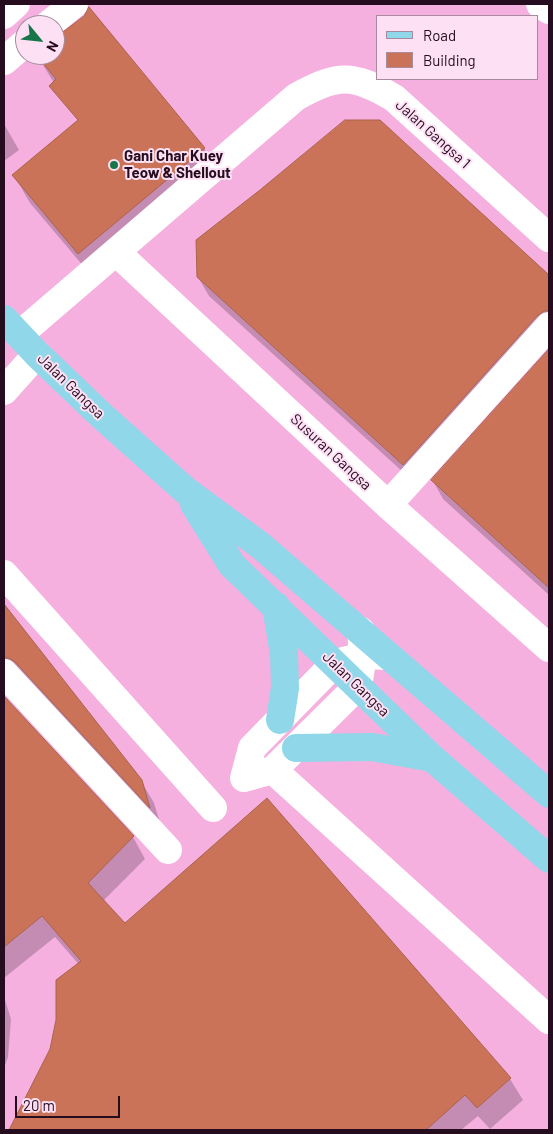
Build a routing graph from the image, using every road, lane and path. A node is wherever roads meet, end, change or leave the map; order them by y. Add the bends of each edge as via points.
1 (16, 4) edge
2 (74, 4) edge
3 (540, 4) edge
4 (549, 10) edge
5 (4, 15) edge
6 (60, 15) edge
7 (15, 52) edge
8 (4, 61) edge
9 (549, 238) edge
10 (116, 252) junction
11 (549, 326) edge
12 (20, 336) edge
13 (4, 391) edge
14 (185, 490) junction
15 (388, 505) junction
16 (4, 574) edge
17 (276, 606) junction
18 (371, 647) junction
19 (549, 648) edge
20 (335, 663) junction
21 (4, 673) edge
22 (358, 686) junction
23 (280, 720) junction
24 (296, 748) junction
25 (432, 758) junction
26 (274, 770) junction
27 (549, 794) edge
28 (213, 808) dead end
29 (168, 850) dead end
30 (549, 859) edge
31 (549, 1020) edge

1 - 5 street
2 - 6 street
3 - 4 street
7 - 8 street
9 - 10 street, Jalan Gangsa 1 via 394,98 372,85 344,79 322,83 296,97
10 - 12 street, Jalan Gangsa 1
10 - 15 street, Susuran Gangsa
11 - 15 street
12 - 13 street, Jalan Gangsa 1
12 - 14 main road, Jalan Gangsa via 102,416
14 - 17 main road, Jalan Gangsa via 232,565
14 - 18 main road, Jalan Gangsa via 261,546
15 - 19 street, Susuran Gangsa
16 - 28 street
17 - 20 main road, Jalan Gangsa
17 - 23 main road via 284,654 285,688
18 - 20 street
18 - 22 street
18 - 27 main road, Jalan Gangsa
20 - 22 main road, Jalan Gangsa
20 - 23 street
21 - 29 street
22 - 24 street
22 - 25 main road, Jalan Gangsa
23 - 26 street via 252,748 244,778
24 - 25 main road via 372,748
24 - 26 street
25 - 30 main road, Jalan Gangsa
26 - 31 street

